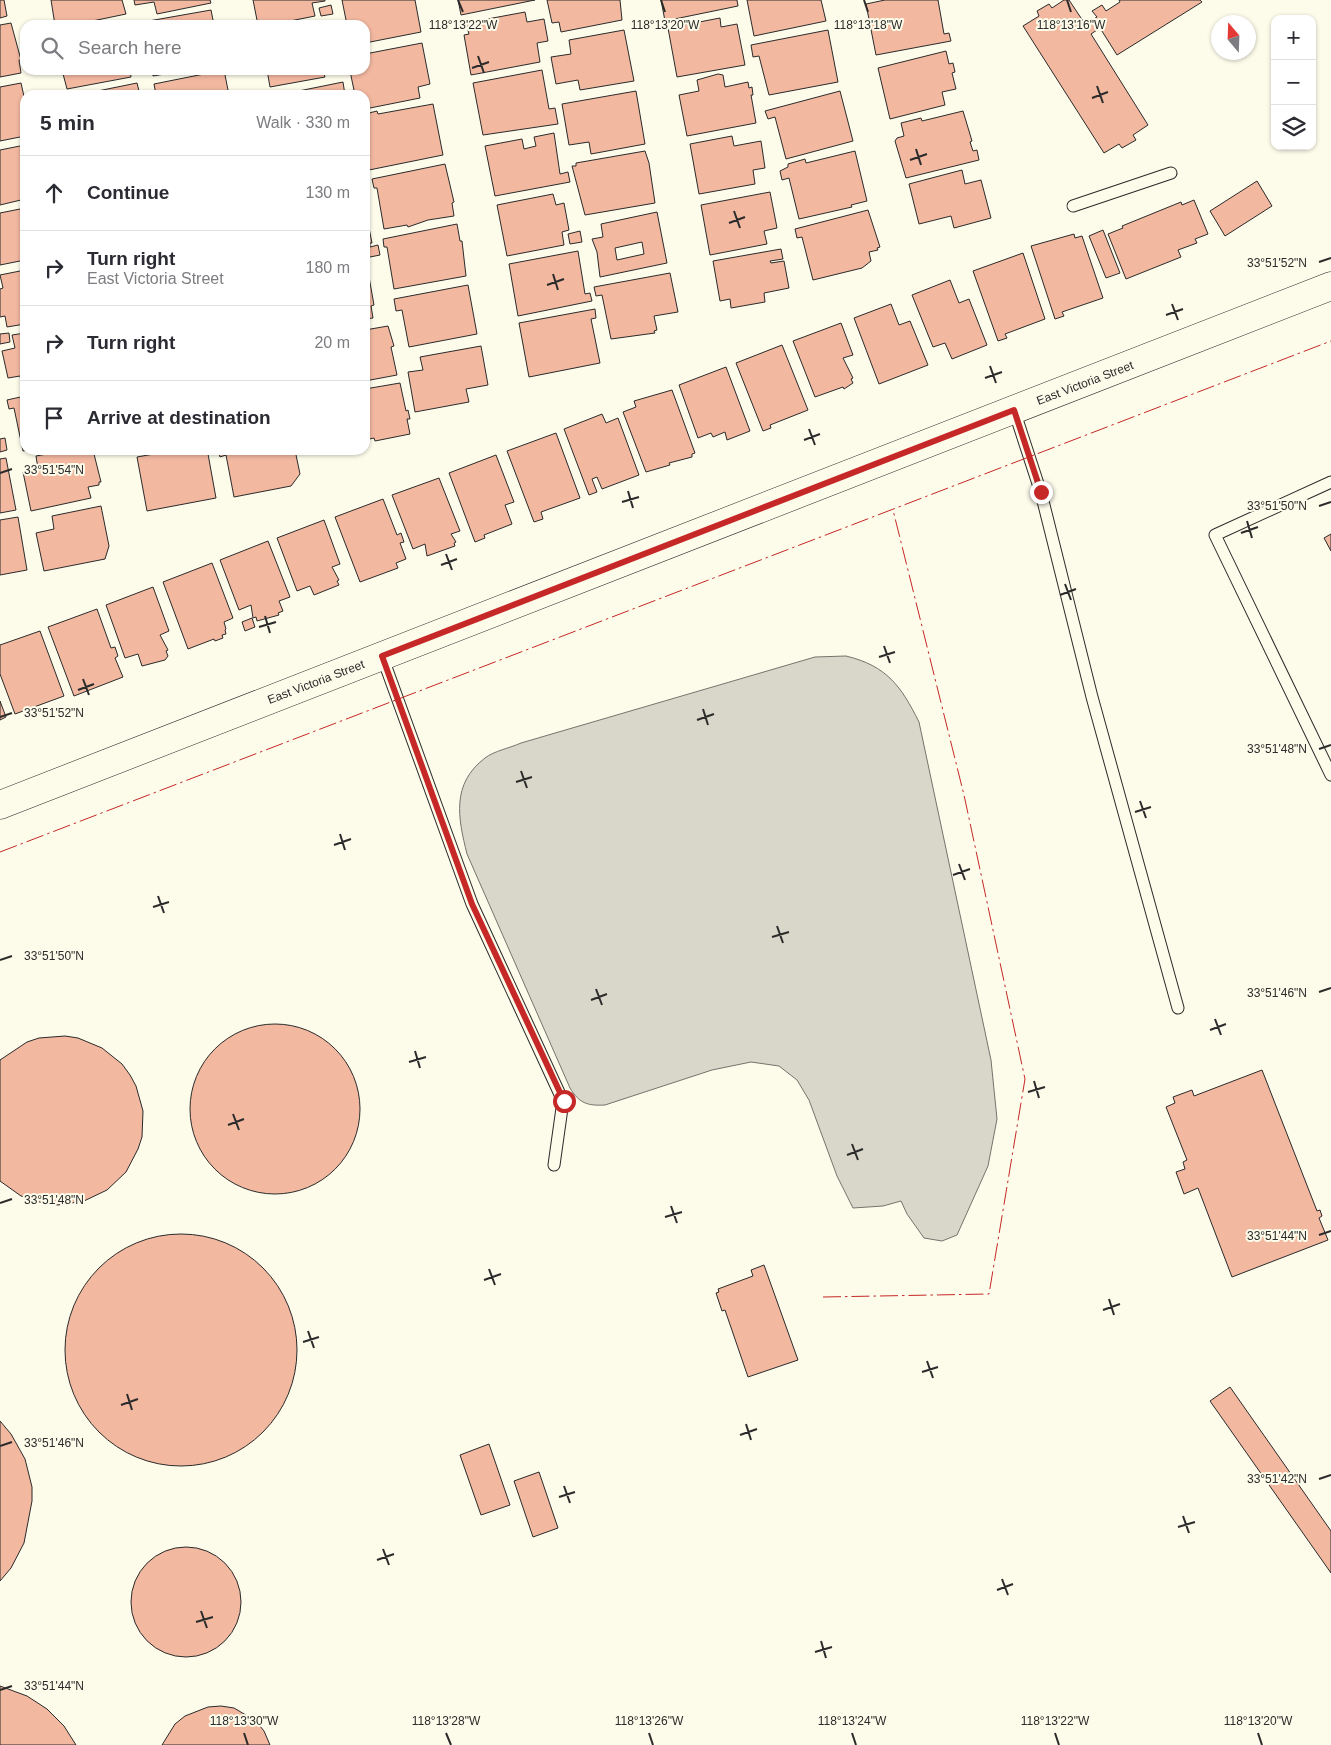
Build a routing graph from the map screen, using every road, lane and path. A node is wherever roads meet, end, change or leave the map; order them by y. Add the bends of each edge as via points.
1 (1171, 173) dead end
2 (1073, 206) dead end
3 (1331, 286) edge
4 (1014, 410) junction
5 (1331, 482) edge
6 (382, 656) junction
7 (1331, 775) edge
8 (0, 805) edge
9 (1178, 1008) dead end
10 (554, 1165) dead end

1 - 2 lane
3 - 4 street, East Victoria Street
4 - 6 street, East Victoria Street
4 - 9 lane via 1041,492 1092,698
5 - 7 lane via 1214,535
6 - 8 street, East Victoria Street
6 - 10 lane via 472,904 564,1101

